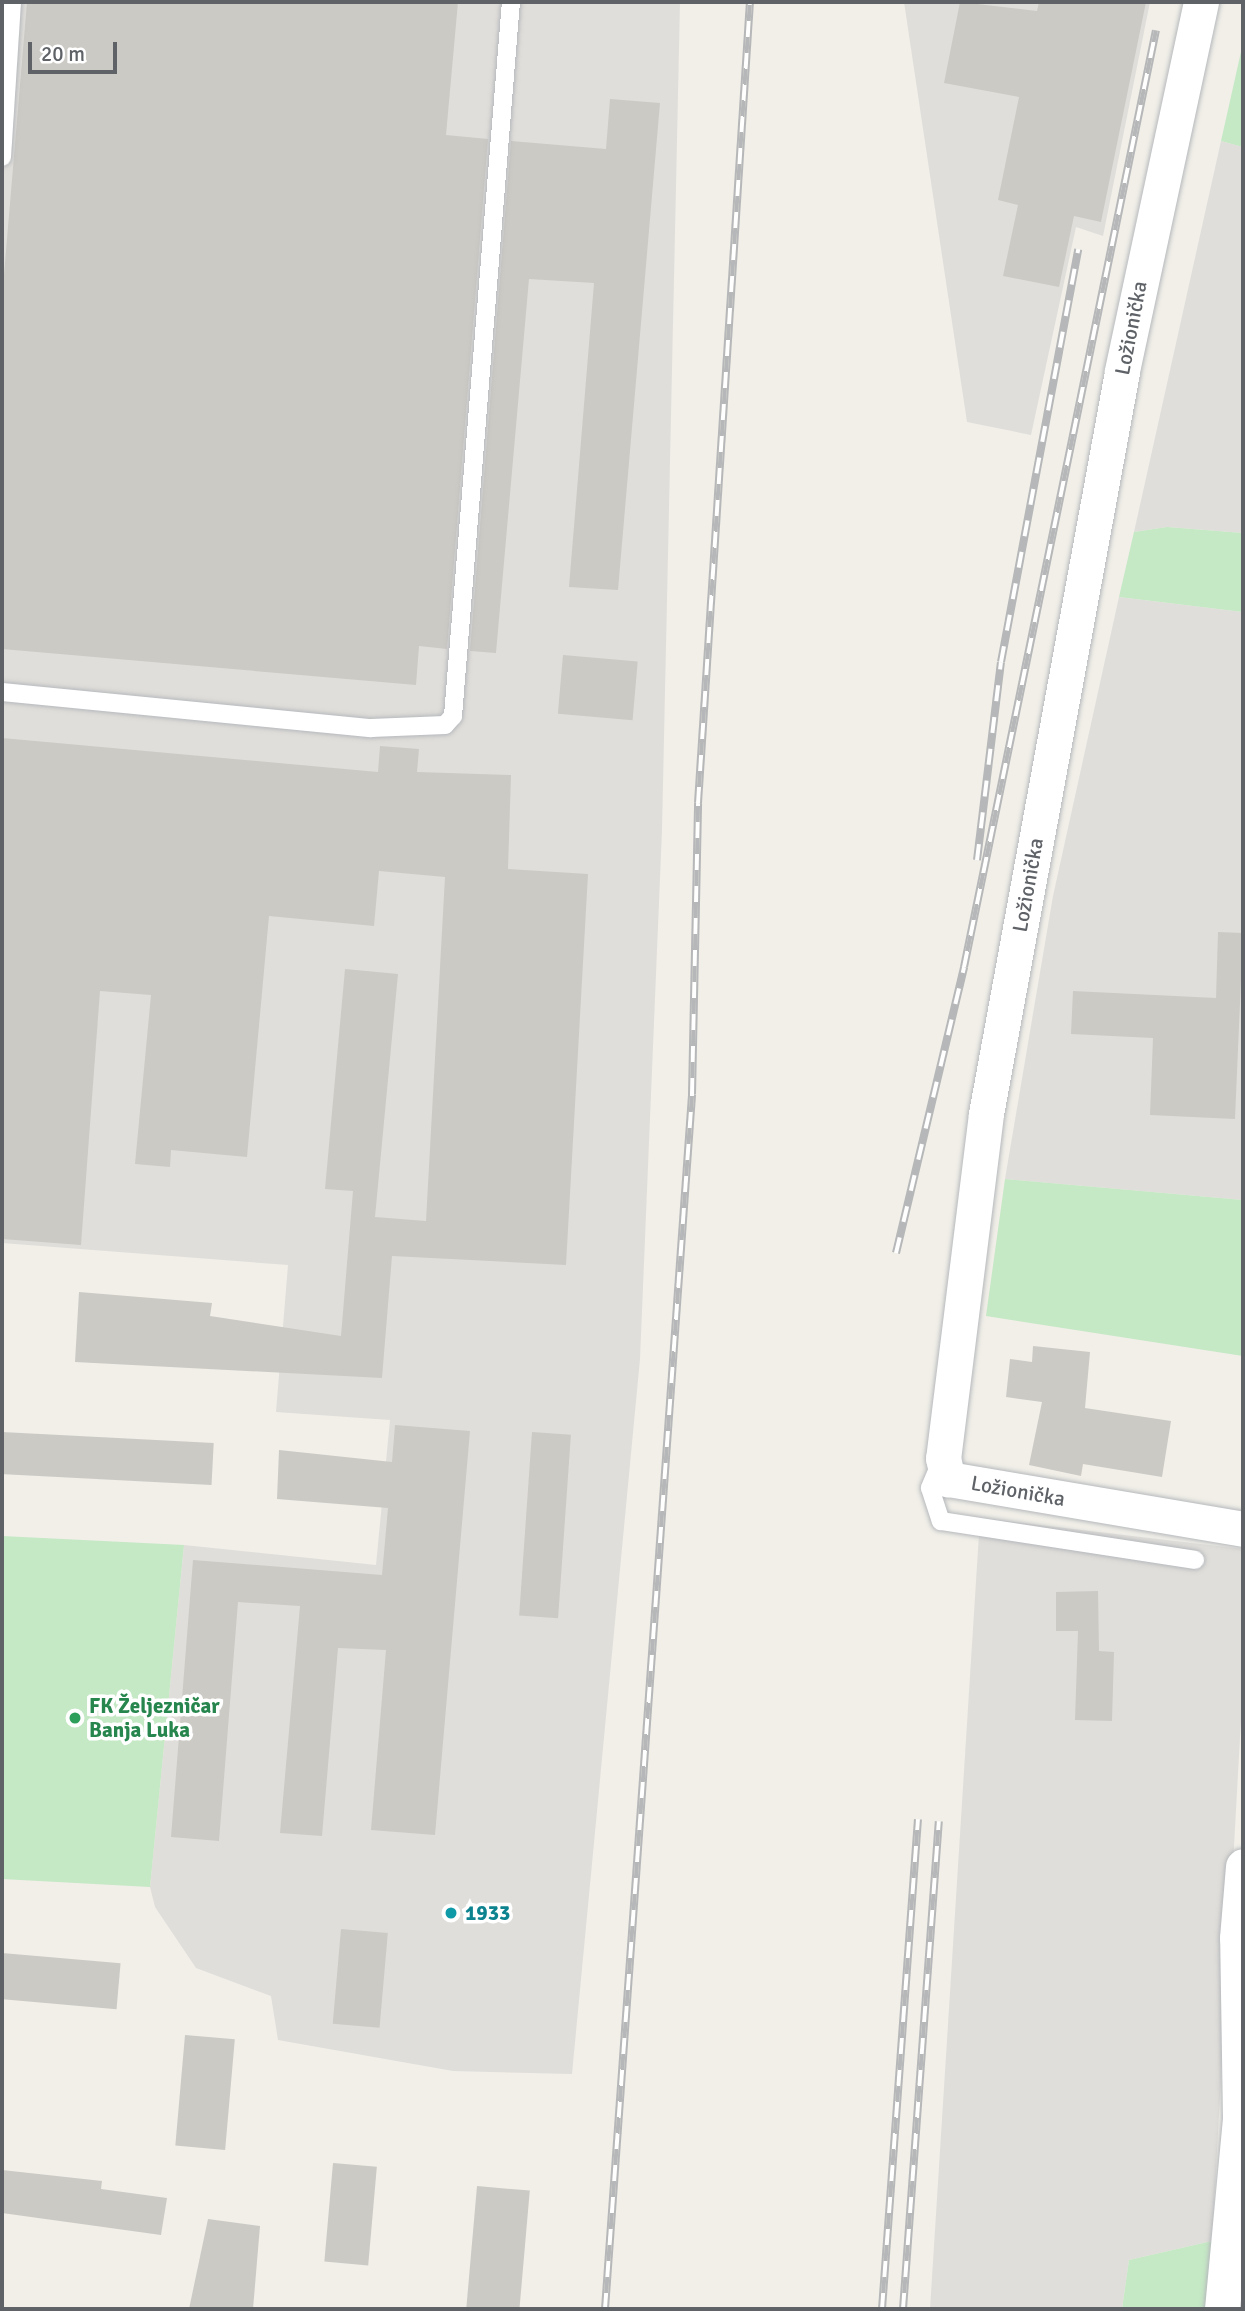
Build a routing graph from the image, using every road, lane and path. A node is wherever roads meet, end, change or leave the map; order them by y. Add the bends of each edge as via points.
1 (12, 2) edge
2 (512, 2) edge
3 (1201, 2) edge
4 (2, 158) edge
5 (2, 692) edge
6 (943, 1458) junction
7 (1243, 1529) edge
8 (1195, 1560) dead end
9 (1243, 1866) edge
10 (1222, 2309) edge

1 - 4 lane
2 - 5 lane via 453,716 445,726 371,728
3 - 6 street, Ložionička via 1122,372 986,1114
6 - 7 street, Ložionička via 948,1479
6 - 8 lane via 930,1488 941,1521
9 - 10 street via 1237,1938 1240,2119

